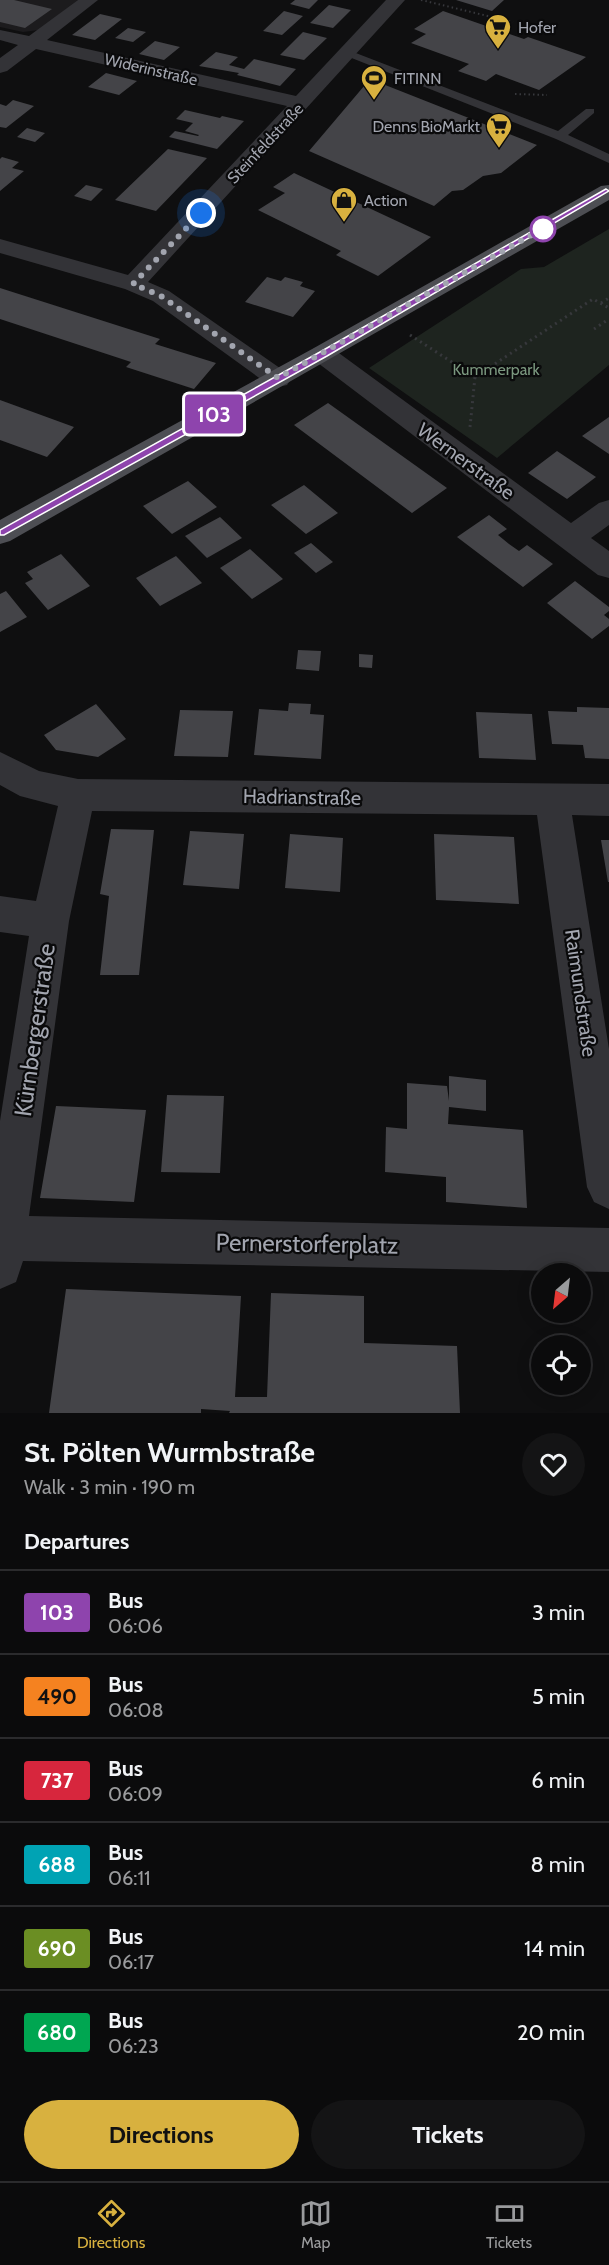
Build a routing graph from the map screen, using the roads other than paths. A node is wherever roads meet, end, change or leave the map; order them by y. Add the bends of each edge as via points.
1 (89, 0) edge
2 (396, 0) edge
3 (0, 35) edge
4 (32, 43) junction
5 (348, 53) junction
6 (0, 67) edge
7 (302, 103) junction
8 (590, 111) dead end
9 (560, 136) junction
10 (609, 159) edge
11 (609, 191) edge
12 (3, 252) edge
13 (133, 284) junction
14 (323, 354) junction
15 (278, 378) junction
16 (609, 510) edge
17 (0, 532) edge
18 (571, 538) junction
19 (609, 567) edge
20 (0, 767) edge
21 (78, 795) junction
22 (552, 800) junction
23 (609, 800) edge
24 (0, 914) edge
25 (50, 921) junction
26 (609, 1187) edge
27 (609, 1250) edge
28 (2, 1252) edge

1 - 4 street
2 - 5 street, Steinfeldstraße
3 - 4 street, Widerinstraße
4 - 6 street
4 - 7 street, Widerinstraße
5 - 7 street, Steinfeldstraße
5 - 9 lane
7 - 13 street, Steinfeldstraße
8 - 9 lane
9 - 10 lane
11 - 14 main road
12 - 13 street
13 - 15 street via 161,296
14 - 15 main road
14 - 18 street, Wernerstraße
15 - 17 main road
16 - 18 street
18 - 19 street, Wernerstraße
20 - 21 street, Hadrianstraße via 32,785
21 - 22 street, Hadrianstraße
21 - 25 street, Kürnbergerstraße
22 - 23 street, Hadrianstraße
22 - 26 street, Raimundstraße
24 - 25 street
25 - 28 street, Kürnbergerstraße
27 - 28 street, Pernerstorferplatz

